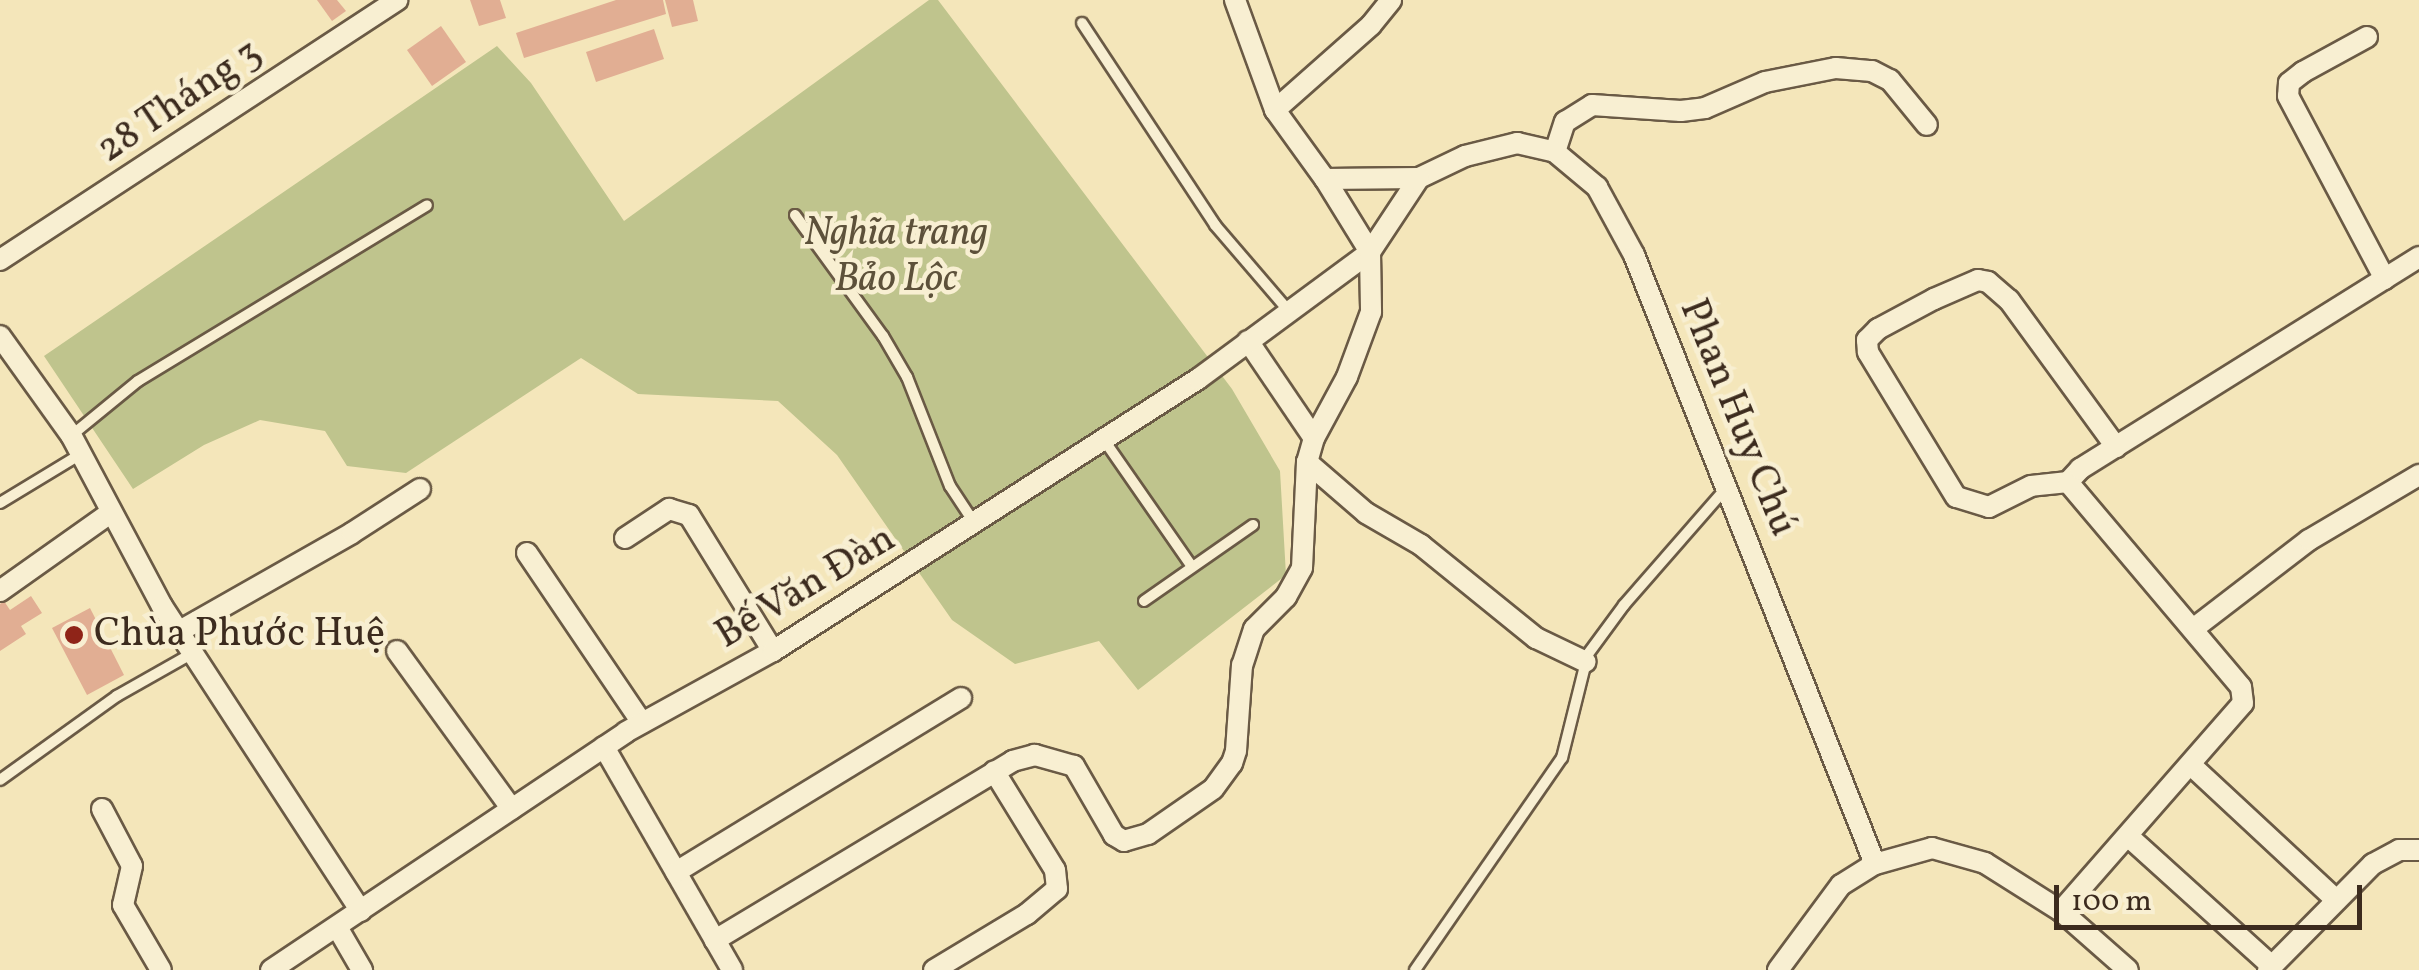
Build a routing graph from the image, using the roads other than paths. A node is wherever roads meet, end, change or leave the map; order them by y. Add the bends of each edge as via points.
1 (398, 0) edge
2 (1234, 0) edge
3 (1391, 0) edge
4 (1082, 22) dead end
5 (2366, 36) dead end
6 (1275, 110) junction
7 (1927, 125) dead end
8 (1555, 152) junction
9 (1419, 178) junction
10 (1325, 179) junction
11 (428, 205) dead end
12 (795, 216) dead end
13 (1370, 252) junction
14 (2419, 257) edge
15 (0, 260) edge
16 (2385, 279) junction
17 (1287, 310) junction
18 (0, 336) edge
19 (1248, 341) junction
20 (1314, 438) junction
21 (1104, 440) junction
22 (76, 445) junction
23 (2116, 446) junction
24 (1307, 462) junction
25 (2419, 475) edge
26 (2068, 482) junction
27 (1727, 486) junction
28 (420, 489) dead end
29 (0, 503) edge
30 (110, 513) junction
31 (976, 525) junction
32 (1253, 525) dead end
33 (625, 538) dead end
34 (527, 553) dead end
35 (1191, 564) junction
36 (0, 590) edge
37 (1144, 601) dead end
38 (2192, 629) junction
39 (178, 632) junction
40 (397, 651) dead end
41 (773, 652) junction
42 (191, 654) junction
43 (1586, 662) junction
44 (961, 698) dead end
45 (642, 723) junction
46 (604, 747) junction
47 (2192, 766) junction
48 (994, 772) junction
49 (0, 780) edge
50 (102, 809) dead end
51 (512, 809) junction
52 (2129, 837) junction
53 (2419, 850) edge
54 (1875, 864) junction
55 (676, 872) junction
56 (2336, 900) junction
57 (361, 911) junction
58 (2062, 911) junction
59 (336, 927) junction
60 (714, 940) junction
61 (2270, 968) edge
62 (938, 969) edge
63 (161, 970) edge
64 (271, 970) edge
65 (362, 970) edge
66 (732, 970) edge
67 (1415, 970) edge
68 (1778, 970) edge
69 (2128, 970) edge

1 - 15 street, 28 Tháng 3
2 - 6 street
3 - 6 street
4 - 17 lane via 1215,225
5 - 16 street via 2303,72 2289,83 2288,96
6 - 10 street
7 - 8 street via 1890,80 1836,68 1765,82 1706,108 1592,105 1565,122
8 - 9 street via 1517,143 1465,156
8 - 27 street, Phan Huy Chú via 1598,187 1634,256
9 - 10 street
9 - 13 street
10 - 13 street
11 - 22 lane via 138,381
12 - 31 lane via 883,336 907,377 950,486
13 - 17 street, Bế Văn Đàn
13 - 20 street via 1371,312 1348,378
14 - 16 street
16 - 23 street
17 - 19 street, Bế Văn Đàn
18 - 22 street
19 - 20 street
19 - 21 street, Bế Văn Đàn
20 - 24 street
21 - 31 street, Bế Văn Đàn
21 - 35 lane
22 - 29 lane
22 - 30 street
23 - 26 street
23 - 26 street via 2009,300 1988,282 1934,298 1867,340 1868,352 1956,497 1990,507 2031,486
24 - 43 street via 1536,638
24 - 48 street via 1302,568 1286,598 1254,630 1242,665 1236,751 1213,789 1148,834 1124,841 1074,766 1035,755
25 - 38 street via 2309,540
26 - 38 street
27 - 43 lane via 1624,605
27 - 54 street, Phan Huy Chú
28 - 39 street
30 - 36 street
30 - 39 street
31 - 41 street, Bế Văn Đàn
32 - 35 lane
33 - 41 street via 669,509 688,516
34 - 45 street
35 - 37 lane
38 - 47 street via 2241,687 2243,703
39 - 42 street
40 - 51 street
41 - 45 street, Bế Văn Đàn
42 - 49 lane via 117,696
42 - 57 street
43 - 67 lane via 1562,758
44 - 55 street
45 - 46 street, Bế Văn Đàn
46 - 51 street, Bế Văn Đàn
46 - 55 street
47 - 52 street
47 - 56 street
48 - 60 street
48 - 62 street via 1055,870 1057,889
50 - 63 street via 132,866 122,906
51 - 57 street, Bế Văn Đàn
52 - 58 street
52 - 61 street
53 - 56 street via 2386,854
54 - 58 street via 1932,848 1985,863
54 - 68 street via 1841,885
55 - 60 street
56 - 61 street
57 - 59 street, Bế Văn Đàn
58 - 69 street
59 - 64 street, Bế Văn Đàn
59 - 65 street
60 - 66 street

